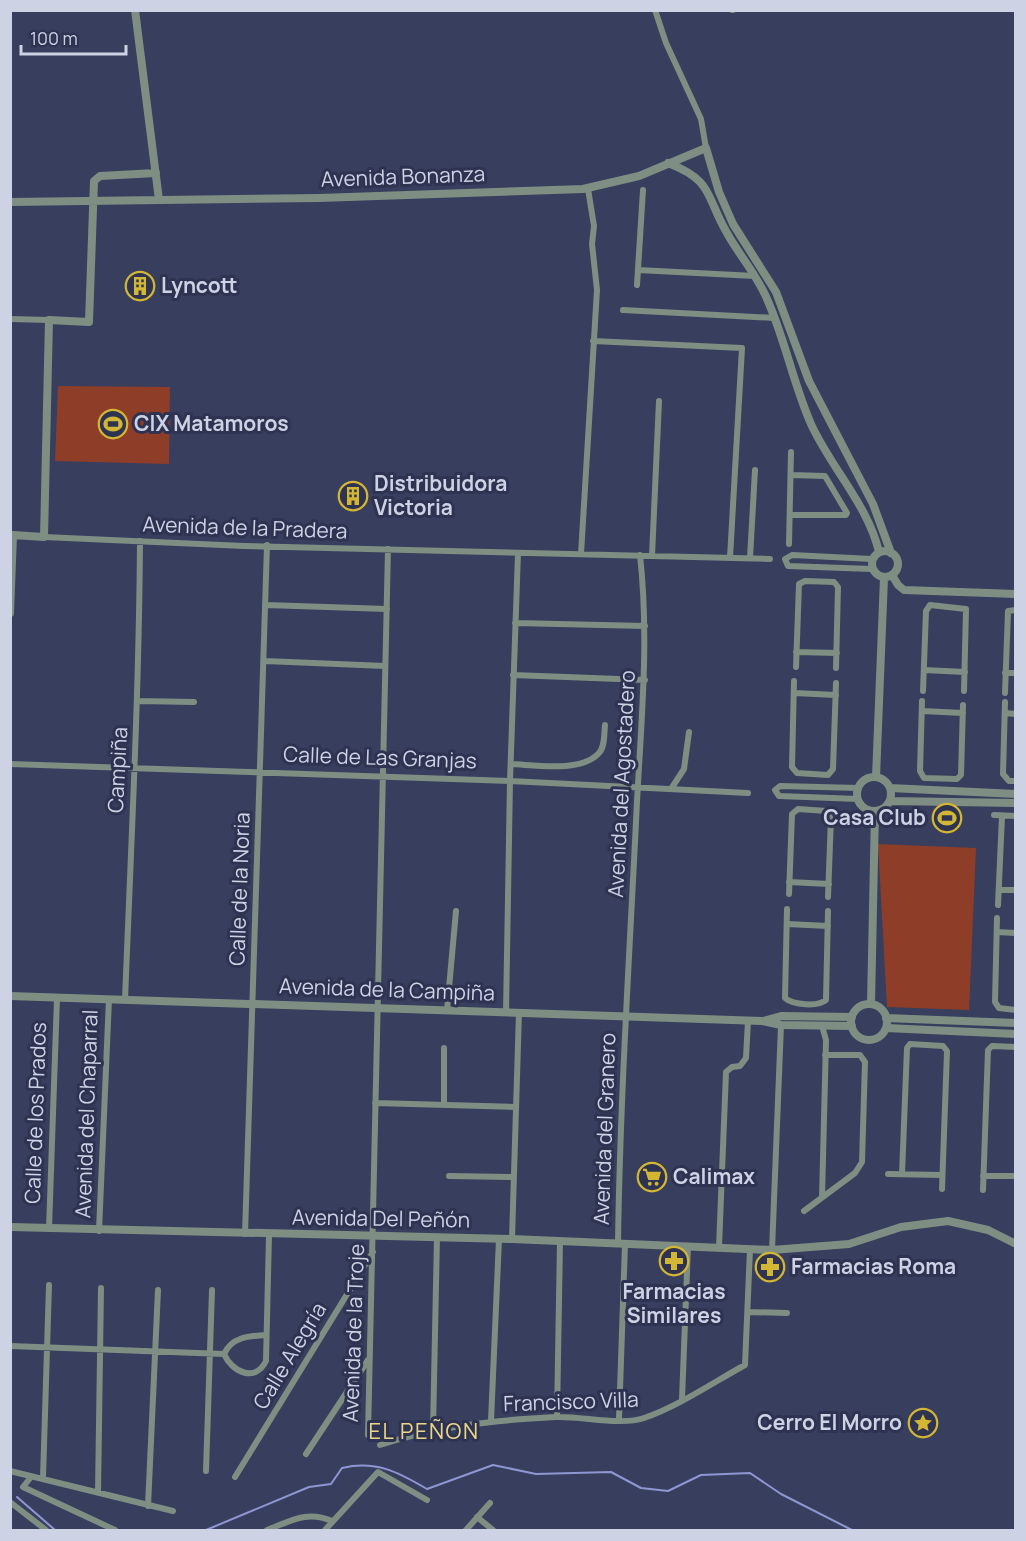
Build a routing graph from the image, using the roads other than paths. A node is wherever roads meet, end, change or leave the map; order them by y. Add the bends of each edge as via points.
1 (135, 10) edge
2 (654, 10) edge
3 (706, 148) junction
4 (668, 163) junction
5 (156, 173) junction
6 (588, 189) junction
7 (643, 190) dead end
8 (159, 200) junction
9 (10, 202) edge
10 (93, 202) junction
11 (745, 245) junction
12 (737, 251) junction
13 (638, 270) junction
14 (755, 276) junction
15 (637, 285) dead end
16 (623, 310) dead end
17 (775, 318) junction
18 (10, 319) edge
19 (49, 320) junction
20 (593, 341) junction
21 (659, 401) dead end
22 (824, 412) junction
23 (809, 419) junction
24 (829, 421) junction
25 (814, 429) junction
26 (791, 452) dead end
27 (755, 470) dead end
28 (791, 475) junction
29 (849, 487) junction
30 (837, 494) junction
31 (790, 515) junction
32 (12, 535) edge
33 (44, 537) junction
34 (140, 542) junction
35 (789, 544) dead end
36 (267, 545) junction
37 (388, 549) junction
38 (518, 552) junction
39 (879, 552) junction
40 (891, 553) junction
41 (581, 554) junction
42 (640, 555) junction
43 (652, 556) junction
44 (730, 558) junction
45 (750, 558) junction
46 (770, 559) dead end
47 (872, 564) junction
48 (819, 567) junction
49 (888, 577) junction
50 (819, 581) junction
51 (950, 592) junction
52 (1016, 594) edge
53 (266, 605) junction
54 (948, 606) junction
55 (387, 609) junction
56 (1016, 610) edge
57 (10, 613) edge
58 (515, 623) junction
59 (645, 626) junction
60 (796, 652) junction
61 (837, 653) junction
62 (265, 661) junction
63 (385, 666) junction
64 (796, 667) dead end
65 (836, 668) dead end
66 (924, 669) junction
67 (965, 672) junction
68 (1005, 673) junction
69 (1016, 673) edge
70 (513, 675) junction
71 (645, 680) junction
72 (795, 681) dead end
73 (836, 683) dead end
74 (923, 691) dead end
75 (964, 691) dead end
76 (794, 693) junction
77 (1005, 693) dead end
78 (836, 695) junction
79 (138, 701) junction
80 (922, 701) dead end
81 (194, 702) dead end
82 (1005, 702) dead end
83 (963, 705) dead end
84 (922, 711) junction
85 (963, 713) junction
86 (1005, 713) junction
87 (1016, 714) edge
88 (605, 725) dead end
89 (689, 732) dead end
90 (10, 764) edge
91 (511, 764) junction
92 (133, 770) junction
93 (261, 772) junction
94 (810, 774) junction
95 (381, 777) junction
96 (876, 777) junction
97 (940, 778) junction
98 (510, 781) junction
99 (1016, 781) edge
100 (638, 786) junction
101 (810, 787) junction
102 (859, 788) junction
103 (890, 788) junction
104 (671, 789) junction
105 (940, 791) junction
106 (748, 793) dead end
107 (1016, 794) edge
108 (811, 797) junction
109 (858, 799) junction
110 (890, 801) junction
111 (1016, 803) edge
112 (810, 810) junction
113 (876, 811) junction
114 (994, 815) dead end
115 (1002, 816) junction
116 (1016, 816) edge
117 (789, 882) junction
118 (829, 884) junction
119 (999, 890) junction
120 (1016, 890) edge
121 (789, 894) dead end
122 (828, 897) dead end
123 (998, 905) dead end
124 (788, 909) dead end
125 (828, 910) dead end
126 (456, 911) dead end
127 (997, 918) dead end
128 (787, 924) junction
129 (828, 926) junction
130 (997, 932) junction
131 (1016, 933) edge
132 (10, 996) edge
133 (57, 998) junction
134 (109, 999) junction
135 (125, 1000) junction
136 (252, 1004) junction
137 (871, 1004) junction
138 (377, 1009) junction
139 (1015, 1009) edge
140 (447, 1010) junction
141 (506, 1012) junction
142 (519, 1012) junction
143 (812, 1012) junction
144 (626, 1016) junction
145 (886, 1018) junction
146 (748, 1021) junction
147 (794, 1021) junction
148 (971, 1021) junction
149 (762, 1022) junction
150 (852, 1022) junction
151 (1012, 1023) edge
152 (781, 1025) junction
153 (826, 1026) junction
154 (886, 1028) junction
155 (927, 1030) junction
156 (971, 1032) junction
157 (1012, 1034) edge
158 (927, 1044) junction
159 (1012, 1047) edge
160 (444, 1048) dead end
161 (825, 1055) junction
162 (375, 1103) junction
163 (444, 1105) junction
164 (516, 1107) junction
165 (888, 1174) dead end
166 (902, 1174) junction
167 (942, 1175) junction
168 (449, 1176) dead end
169 (983, 1176) junction
170 (1016, 1176) edge
171 (513, 1177) junction
172 (942, 1189) dead end
173 (982, 1190) dead end
174 (822, 1197) junction
175 (804, 1211) dead end
176 (10, 1227) edge
177 (49, 1229) junction
178 (99, 1230) junction
179 (245, 1234) junction
180 (269, 1235) junction
181 (374, 1236) junction
182 (437, 1237) junction
183 (499, 1239) junction
184 (512, 1239) junction
185 (560, 1242) junction
186 (622, 1244) junction
187 (1016, 1244) edge
188 (688, 1246) junction
189 (719, 1247) junction
190 (750, 1249) junction
191 (772, 1250) junction
192 (373, 1251) junction
193 (49, 1285) dead end
194 (101, 1288) dead end
195 (158, 1290) dead end
196 (212, 1290) dead end
197 (748, 1312) junction
198 (788, 1313) dead end
199 (266, 1335) junction
200 (10, 1346) edge
201 (47, 1347) junction
202 (101, 1348) junction
203 (155, 1352) junction
204 (209, 1353) junction
205 (224, 1354) junction
206 (368, 1360) junction
207 (682, 1399) junction
208 (557, 1417) junction
209 (619, 1419) junction
210 (491, 1421) junction
211 (433, 1430) junction
212 (368, 1435) dead end
213 (380, 1444) dead end
214 (306, 1454) dead end
215 (10, 1471) edge
216 (206, 1472) dead end
217 (31, 1477) junction
218 (43, 1478) junction
219 (235, 1478) dead end
220 (98, 1492) junction
221 (427, 1500) dead end
222 (10, 1502) edge
223 (490, 1503) dead end
224 (148, 1506) junction
225 (173, 1511) dead end
226 (477, 1517) junction
227 (332, 1521) junction
228 (46, 1530) edge
229 (115, 1530) edge
230 (267, 1530) edge
231 (325, 1530) edge
232 (466, 1530) edge
233 (493, 1530) edge

1 - 5 street
2 - 3 street via 701,119
3 - 4 street, Avenida Bonanza
3 - 11 street via 719,192
4 - 6 street, Avenida Bonanza via 639,176
4 - 12 street via 702,182
5 - 8 street
5 - 10 street via 96,178 92,185
6 - 8 street, Avenida Bonanza
6 - 20 street via 596,269
7 - 13 street
8 - 10 street, Avenida Bonanza
9 - 10 street, Avenida Bonanza
10 - 19 street via 89,322
11 - 12 street
11 - 22 street via 781,302
12 - 14 street
13 - 14 street
13 - 15 street
14 - 17 street
16 - 17 street
17 - 23 street
18 - 19 street
19 - 33 street
20 - 41 street
20 - 44 street via 742,348
21 - 43 street
22 - 23 street
22 - 24 street
23 - 25 street
24 - 25 street
24 - 40 street via 873,504
25 - 29 street
26 - 28 street
27 - 45 street
28 - 30 street via 822,474
28 - 31 street
29 - 30 street
29 - 39 street
30 - 31 street via 846,515
31 - 35 street
32 - 33 street
32 - 57 street
33 - 34 street, Avenida de la Pradera
34 - 36 street, Avenida de la Pradera
34 - 79 street, Campiña
36 - 37 street, Avenida de la Pradera
36 - 53 street, Calle de la Noria
37 - 38 street, Avenida de la Pradera
37 - 55 street, Avenida de la Troje
38 - 41 street, Avenida de la Pradera
38 - 58 street
39 - 40 street
39 - 47 street
40 - 49 street via 898,562
41 - 42 street, Avenida de la Pradera
42 - 43 street, Avenida de la Pradera
42 - 59 street, Avenida del Agostadero
43 - 44 street, Avenida de la Pradera
44 - 45 street, Avenida de la Pradera
45 - 46 street, Avenida de la Pradera
47 - 48 street
47 - 48 street via 792,555 785,559 788,566
47 - 49 street via 877,575
48 - 50 street
49 - 51 street via 904,590
49 - 96 street
50 - 60 street via 800,582
50 - 61 street via 834,582 838,587
51 - 52 street
51 - 54 street
53 - 55 street
53 - 62 street, Calle de la Noria
54 - 66 street via 926,608
54 - 67 street via 967,611
55 - 63 street, Avenida de la Troje
56 - 68 street via 1008,611
58 - 59 street
58 - 70 street
59 - 71 street, Avenida del Agostadero
60 - 61 street
60 - 64 street
61 - 65 street
62 - 63 street
62 - 93 street, Calle de la Noria
63 - 95 street, Avenida de la Troje
66 - 67 street
66 - 74 street
67 - 75 street
68 - 69 street
68 - 77 street
70 - 71 street
70 - 91 street
71 - 100 street, Avenida del Agostadero
72 - 76 street
73 - 78 street
76 - 78 street
76 - 94 street via 792,768 797,773
78 - 94 street via 833,769 828,775
79 - 81 street
79 - 92 street, Campiña
80 - 84 street
82 - 86 street
83 - 85 street
84 - 85 street
84 - 97 street via 920,771 924,778
85 - 97 street via 961,775 957,779
86 - 87 street
86 - 99 street via 1003,774
88 - 91 street via 598,754 573,766
89 - 104 street via 684,769
90 - 92 street, Calle de Las Granjas
91 - 98 street
92 - 93 street, Calle de Las Granjas
92 - 135 street, Campiña
93 - 95 street, Calle de Las Granjas
93 - 136 street, Calle de la Noria
94 - 101 street
95 - 98 street, Calle de Las Granjas
95 - 138 street, Avenida de la Troje
96 - 102 street
96 - 103 street
97 - 105 street
98 - 100 street, Calle de Las Granjas
98 - 141 street
100 - 104 street, Calle de Las Granjas
100 - 144 street, Avenida del Agostadero
101 - 102 street
101 - 108 street via 780,786 775,792 779,796
102 - 109 street
103 - 105 street
103 - 110 street
104 - 106 street, Calle de Las Granjas
105 - 107 street
108 - 109 street
108 - 112 street
109 - 113 street via 865,808
110 - 111 street
110 - 113 street
112 - 117 street via 798,809 792,814
112 - 118 street via 827,811 831,816
113 - 137 street
114 - 115 street
115 - 116 street
115 - 119 street
117 - 118 street
117 - 121 street
118 - 122 street
119 - 120 street
119 - 123 street
124 - 128 street
125 - 129 street
126 - 140 street
127 - 130 street
128 - 129 street
128 - 143 street via 785,998
129 - 143 street via 826,1000
130 - 131 street
130 - 139 street via 994,1002 999,1008
132 - 133 street, Avenida de la Campiña
133 - 134 street, Avenida de la Campiña
133 - 177 street, Calle de los Prados
134 - 135 street, Avenida de la Campiña
134 - 178 street, Avenida del Chaparral
135 - 136 street, Avenida de la Campiña
136 - 138 street, Avenida de la Campiña
136 - 179 street, Calle de la Noria
137 - 145 street via 881,1009
137 - 150 street via 859,1007
138 - 140 street, Avenida de la Campiña
138 - 162 street, Avenida de la Troje
139 - 151 street
140 - 141 street, Avenida de la Campiña
141 - 142 street, Avenida de la Campiña
142 - 144 street, Avenida de la Campiña
142 - 164 street
143 - 147 street, Avenida de la Campiña
143 - 150 street, Avenida de la Campiña
143 - 153 street, Avenida de la Campiña
144 - 146 street, Avenida de la Campiña
144 - 186 street, Avenida del Granero
145 - 148 street
145 - 154 street
146 - 149 street, Avenida de la Campiña
146 - 189 street via 746,1058 740,1066 726,1072
147 - 149 street, Avenida de la Campiña via 773,1018
147 - 152 street, Avenida de la Campiña
148 - 151 street
148 - 156 street
149 - 152 street, Avenida de la Campiña
150 - 153 street, Avenida de la Campiña
150 - 154 street via 856,1034 868,1040 877,1038
152 - 191 street
153 - 161 street
154 - 155 street
155 - 156 street
155 - 158 street
156 - 157 street
157 - 159 street
158 - 166 street via 910,1044 907,1048
158 - 167 street via 943,1046 947,1051
159 - 169 street via 992,1046 988,1050
160 - 163 street
161 - 174 street
161 - 174 street via 860,1056 865,1062 862,1162 855,1173
162 - 163 street
162 - 181 street, Avenida de la Troje
163 - 164 street
164 - 171 street
165 - 166 street
166 - 167 street
167 - 172 street
168 - 171 street
169 - 170 street
169 - 173 street
171 - 184 street
174 - 175 street
176 - 177 street, Avenida Del Peñón
177 - 178 street, Avenida Del Peñón
178 - 179 street, Avenida Del Peñón
179 - 180 street, Avenida Del Peñón
180 - 181 street, Avenida Del Peñón
180 - 199 street, Calle Alegría
181 - 182 street, Avenida Del Peñón
181 - 192 street, Avenida de la Troje
182 - 183 street, Avenida Del Peñón
182 - 211 street
183 - 184 street, Avenida Del Peñón
183 - 210 street
184 - 185 street, Avenida Del Peñón
185 - 186 street, Avenida Del Peñón
185 - 208 street
186 - 188 street, Avenida Del Peñón
186 - 209 street, Avenida del Granero
187 - 191 street, Avenida Del Peñón via 988,1230 948,1221 901,1227 849,1244
188 - 189 street, Avenida Del Peñón
188 - 207 street
189 - 190 street, Avenida Del Peñón
190 - 191 street, Avenida Del Peñón
190 - 197 street, Francisco Villa
192 - 206 street, Avenida de la Troje
192 - 219 street, Calle Alegría
193 - 201 street
194 - 202 street
195 - 203 street
196 - 204 street
197 - 198 street
197 - 207 street, Francisco Villa via 745,1365
199 - 205 street, Calle Alegría via 236,1340
199 - 205 street, Calle Alegría via 266,1361 257,1372 237,1370
200 - 201 street
201 - 202 street
201 - 218 street
202 - 203 street
202 - 220 street
203 - 204 street
203 - 224 street
204 - 205 street
204 - 216 street
206 - 212 street, Avenida de la Troje
206 - 214 street
207 - 209 street, Francisco Villa via 642,1419
208 - 209 street, Francisco Villa
208 - 210 street, Francisco Villa
210 - 211 street, Francisco Villa
211 - 213 street, Francisco Villa
215 - 217 street
217 - 218 street
217 - 229 street via 24,1487
218 - 220 street
220 - 224 street
221 - 227 street via 378,1472
222 - 228 street
223 - 226 street
224 - 225 street
226 - 232 street
226 - 233 street
227 - 230 street via 317,1514
227 - 231 street

